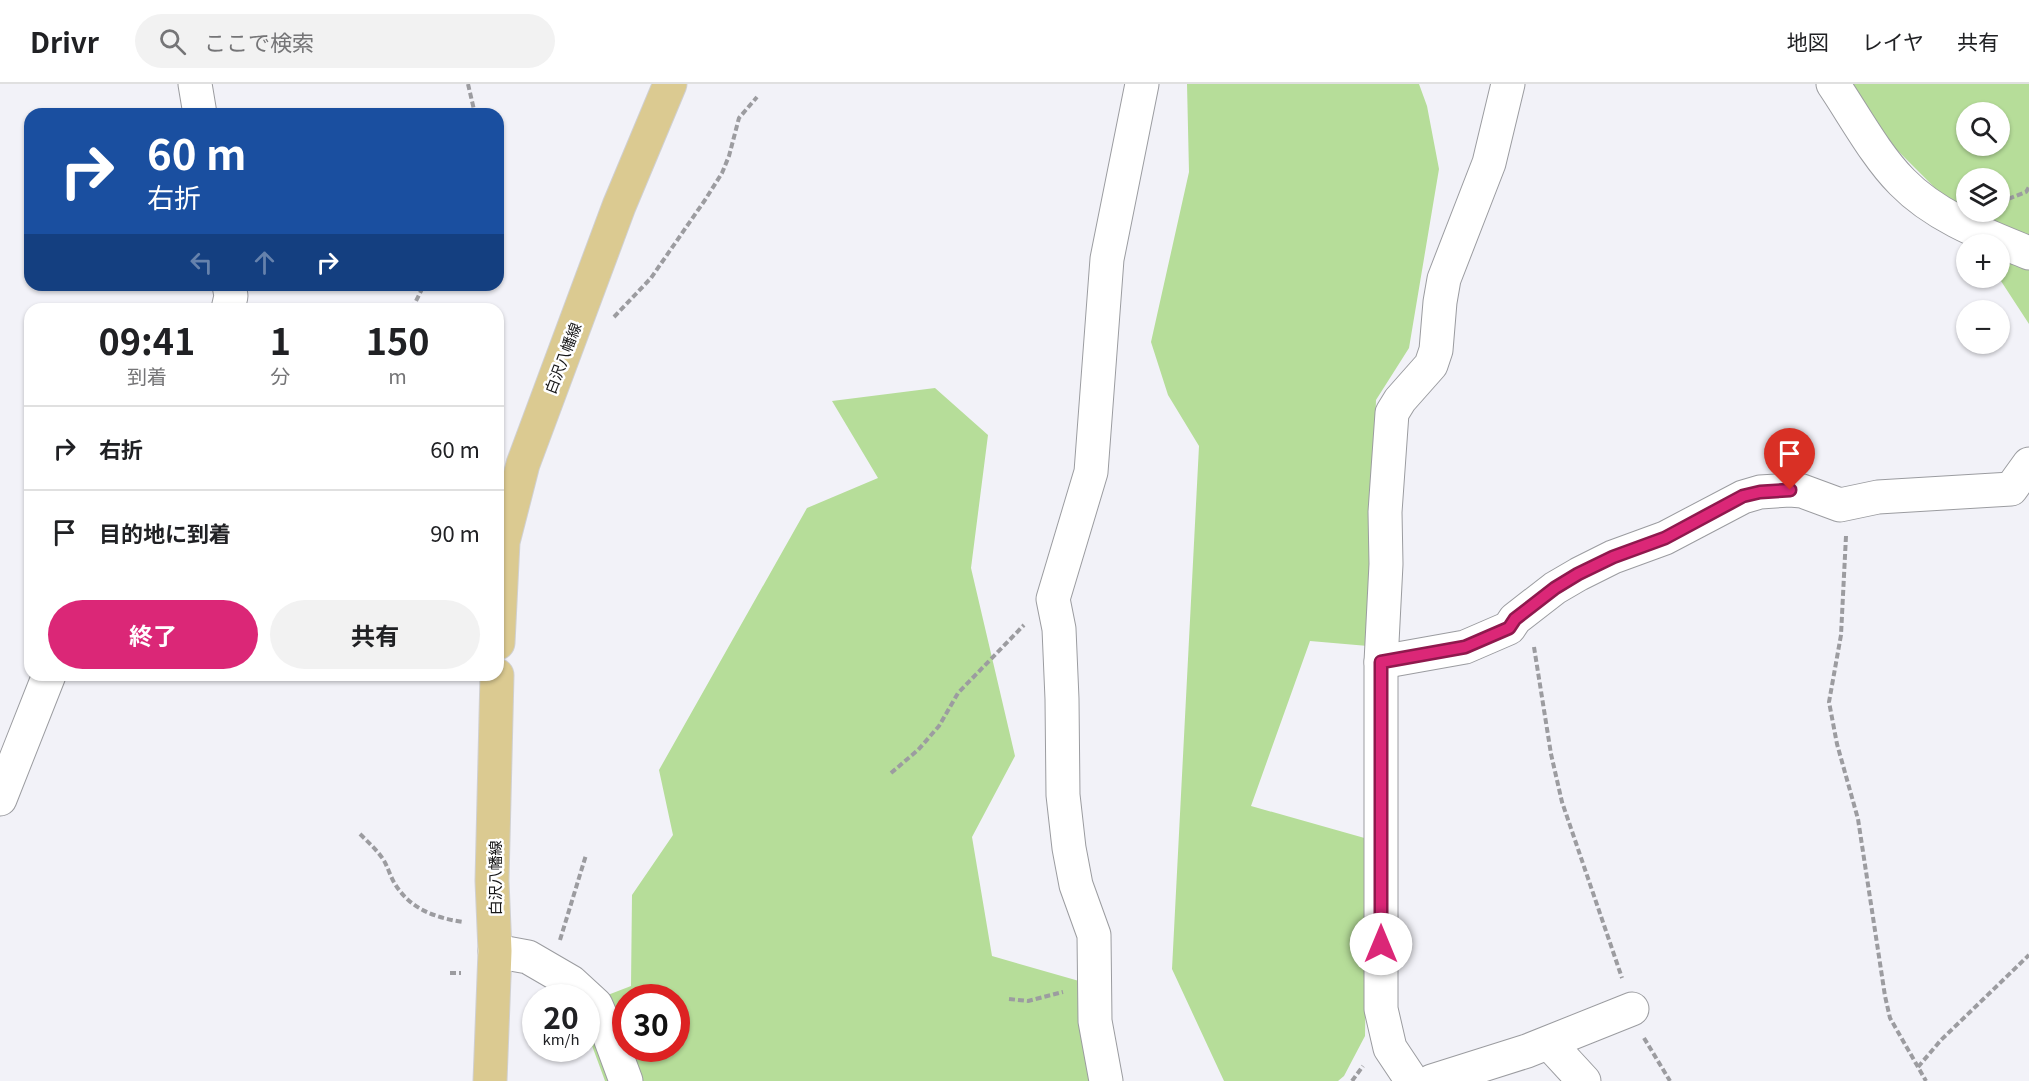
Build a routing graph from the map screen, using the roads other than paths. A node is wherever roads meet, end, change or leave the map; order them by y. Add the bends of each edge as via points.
1 (195, 84) edge
2 (670, 84) edge
3 (1142, 84) edge
4 (1508, 84) edge
5 (1833, 84) edge
6 (199, 108) edge
7 (2029, 253) edge
8 (2029, 464) edge
9 (504, 535) edge
10 (1381, 662) junction
11 (47, 681) edge
12 (497, 681) edge
13 (0, 799) edge
14 (494, 939) junction
15 (1632, 1009) road end
16 (1549, 1043) junction
17 (490, 1081) edge
18 (626, 1081) edge
19 (1106, 1081) edge
20 (1412, 1081) edge
21 (1432, 1081) edge
22 (1584, 1081) edge

1 - 6 street
2 - 9 main road, 白沢八幡線 via 615,217 523,464
3 - 19 street via 1107,259 1091,472 1053,599 1059,629 1063,795 1076,885 1094,935 1095,1021
4 - 10 street via 1489,163 1444,279 1431,365 1392,413
5 - 7 street via 1900,181 1916,195 1971,229
8 - 10 street via 2012,489 1878,496 1840,505 1790,490 1743,496 1665,538 1578,574 1515,619 1509,628 1465,647
10 - 20 street via 1381,1009 1390,1048
11 - 13 street
12 - 14 main road, 白沢八幡線
14 - 17 main road, 白沢八幡線
14 - 18 street via 571,982 596,1005
15 - 16 street
16 - 21 street
16 - 22 street

